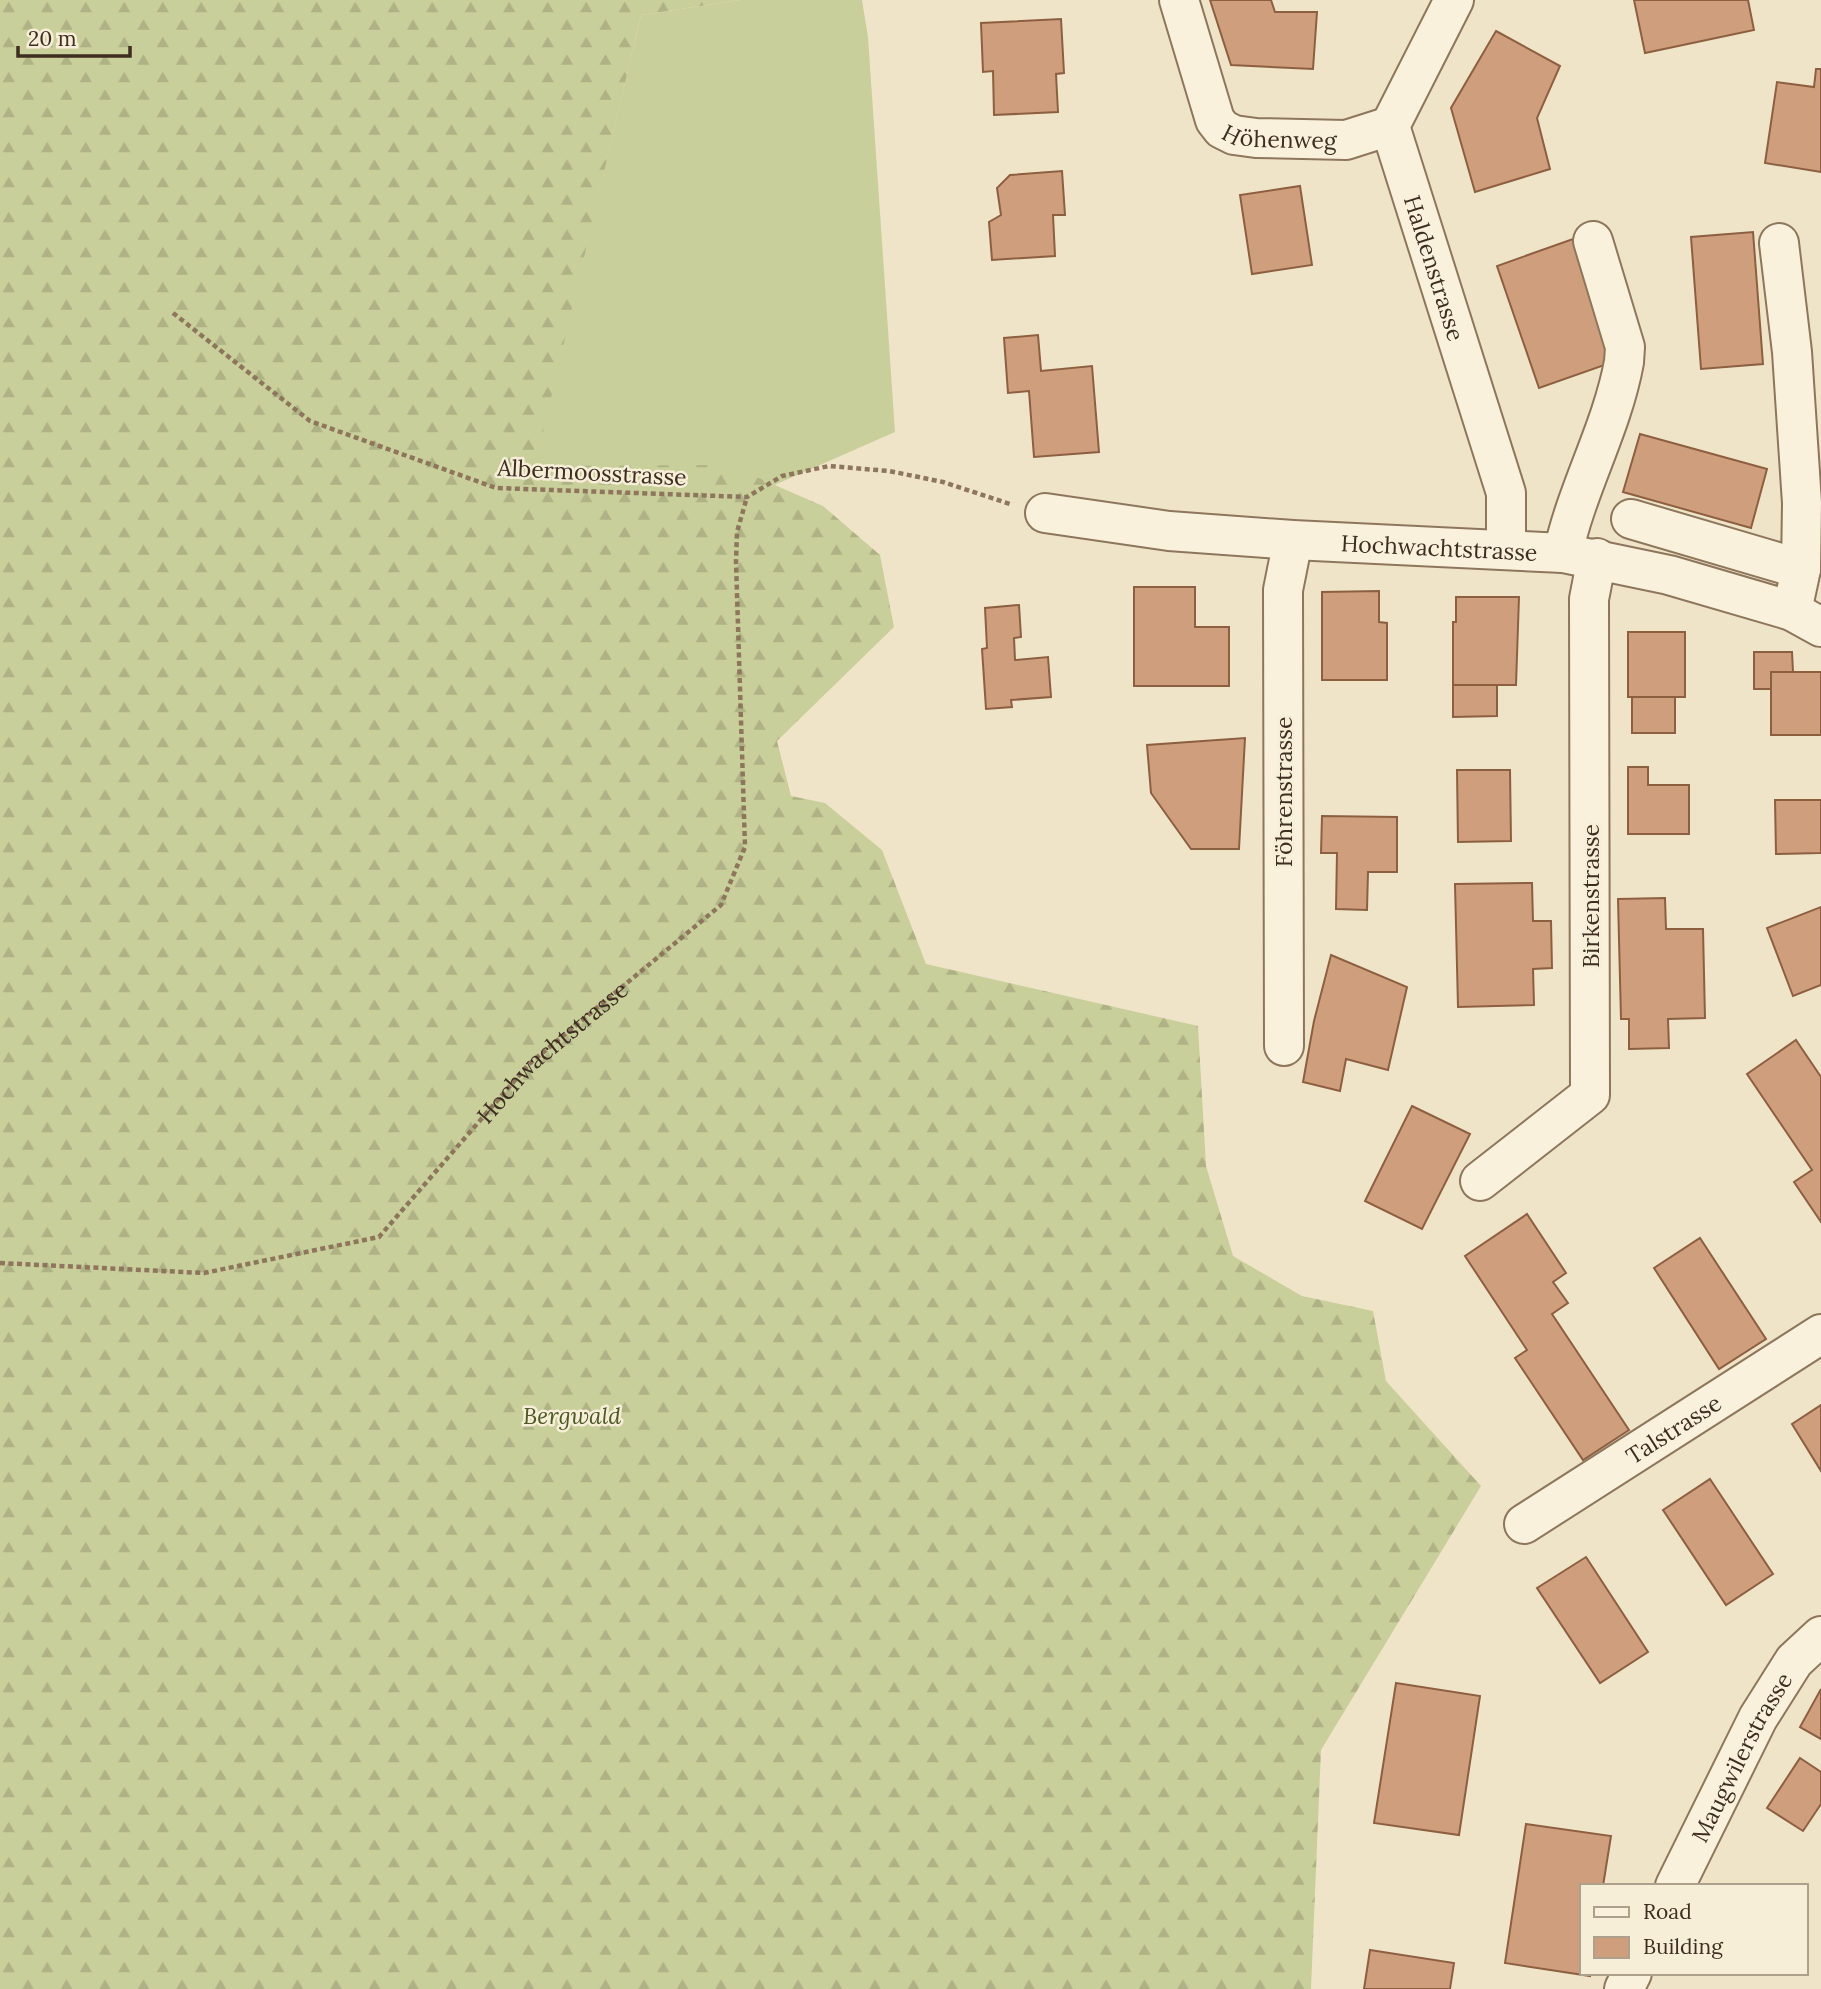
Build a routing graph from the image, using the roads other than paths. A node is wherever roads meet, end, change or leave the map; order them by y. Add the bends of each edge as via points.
1 (1179, 0) edge
2 (1454, 0) edge
3 (1390, 126) junction
4 (1593, 241) dead end
5 (1779, 243) dead end
6 (1045, 513) road end
7 (1631, 519) dead end
8 (1293, 540) junction
9 (1506, 549) junction
10 (1580, 555) junction
11 (1801, 569) junction
12 (1807, 619) edge
13 (1283, 1046) dead end
14 (1480, 1181) dead end
15 (1821, 1334) edge
16 (1524, 1524) dead end
17 (1821, 1636) edge
18 (1676, 1884) edge

1 - 3 street, Höhenweg via 1215,120 1222,129 1246,138 1346,140
2 - 3 street
3 - 9 street, Haldenstrasse via 1506,493
4 - 10 street via 1625,347 1592,466 1568,528
5 - 11 street via 1795,393
6 - 8 street, Hochwachtstrasse via 1169,531
7 - 11 street
8 - 9 street, Hochwachtstrasse
8 - 13 street, Föhrenstrasse via 1283,590
9 - 10 street, Hochwachtstrasse
10 - 12 street, Hochwachtstrasse via 1669,575
10 - 14 street, Birkenstrasse via 1589,599 1590,1096
11 - 12 street
15 - 16 street, Talstrasse
17 - 18 street, Maugwilerstrasse via 1794,1661 1758,1718

